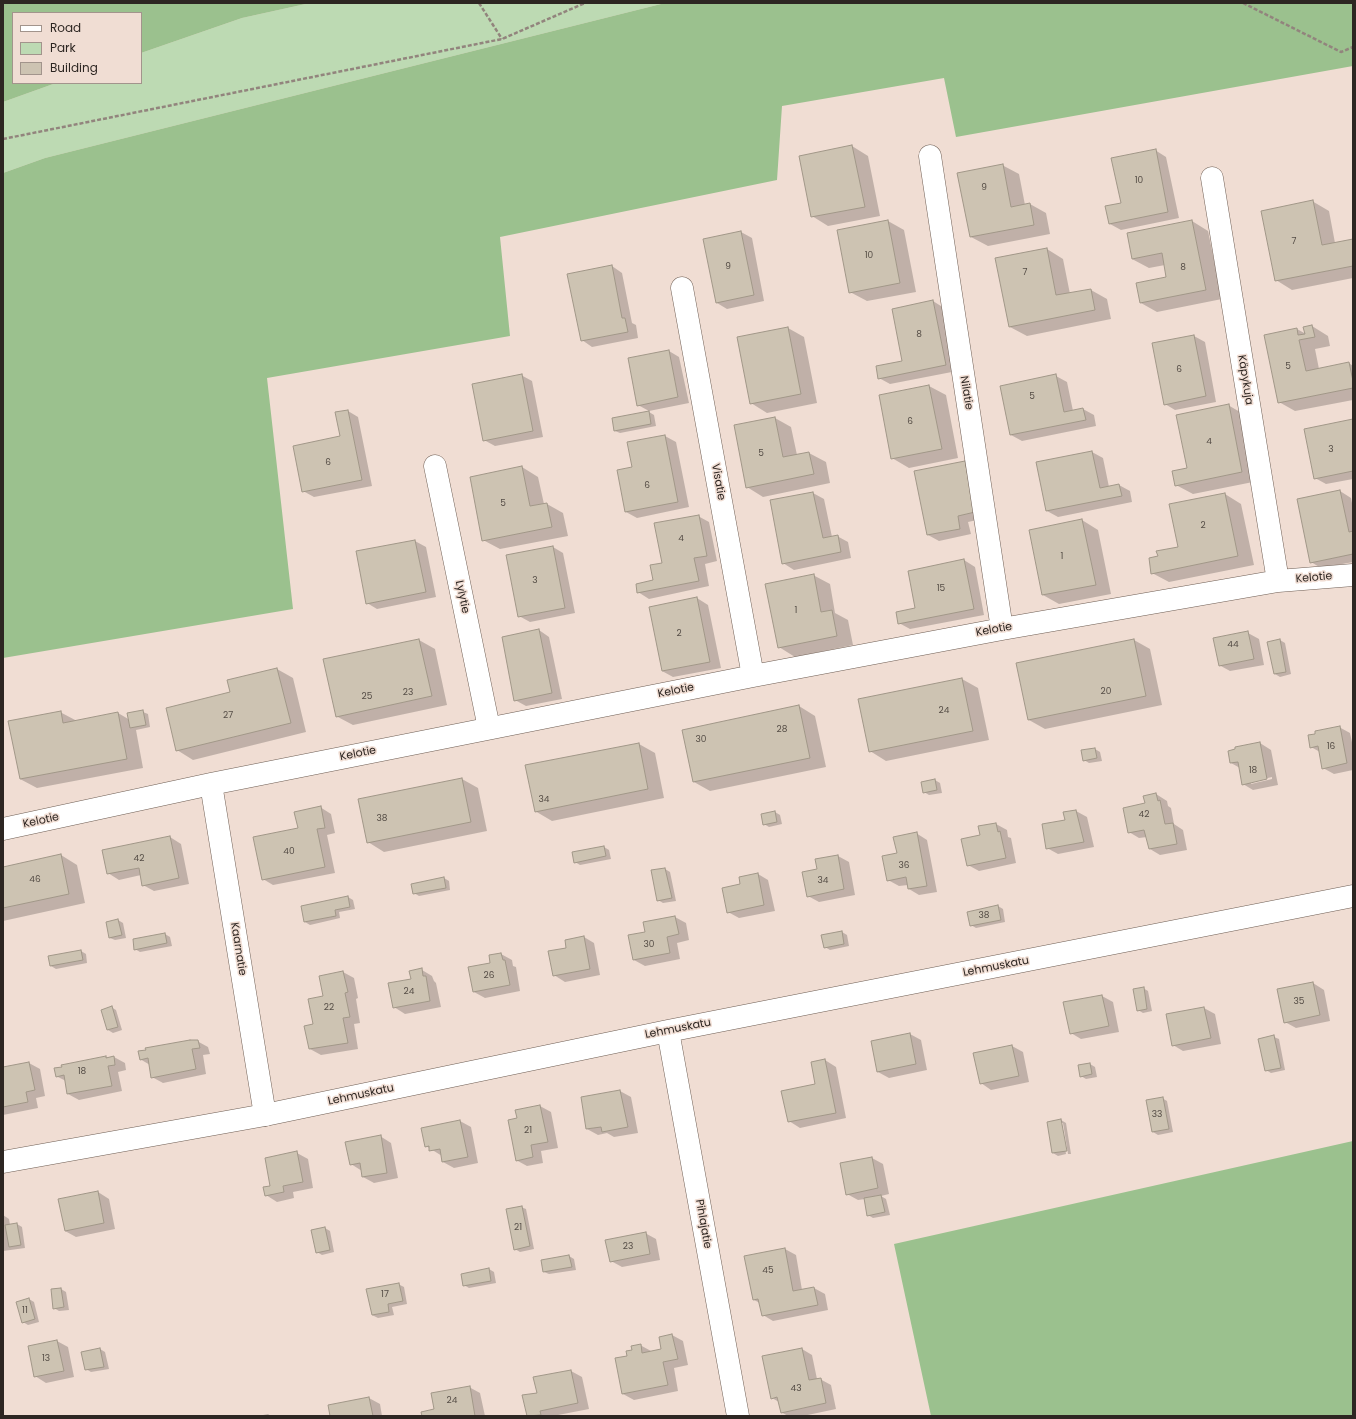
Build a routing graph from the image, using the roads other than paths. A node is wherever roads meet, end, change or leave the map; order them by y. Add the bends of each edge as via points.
1 (930, 156) dead end
2 (1212, 178) dead end
3 (682, 288) dead end
4 (435, 466) dead end
5 (1353, 575) edge
6 (1278, 581) junction
7 (1002, 629) junction
8 (753, 676) junction
9 (489, 728) junction
10 (211, 784) junction
11 (3, 829) edge
12 (1353, 896) edge
13 (668, 1031) junction
14 (265, 1115) junction
15 (3, 1162) edge
16 (738, 1416) edge

1 - 7 street, Nilatie
2 - 6 street, Käpykuja
3 - 8 street, Visatie
4 - 9 street, Lylytie
5 - 6 street, Kelotie
6 - 7 street, Kelotie
7 - 8 street, Kelotie
8 - 9 street, Kelotie
9 - 10 street, Kelotie
10 - 11 street, Kelotie
10 - 14 street, Kaarnatie
12 - 13 street, Lehmuskatu
13 - 14 street, Lehmuskatu
13 - 16 street, Pihlajatie
14 - 15 street, Lehmuskatu

